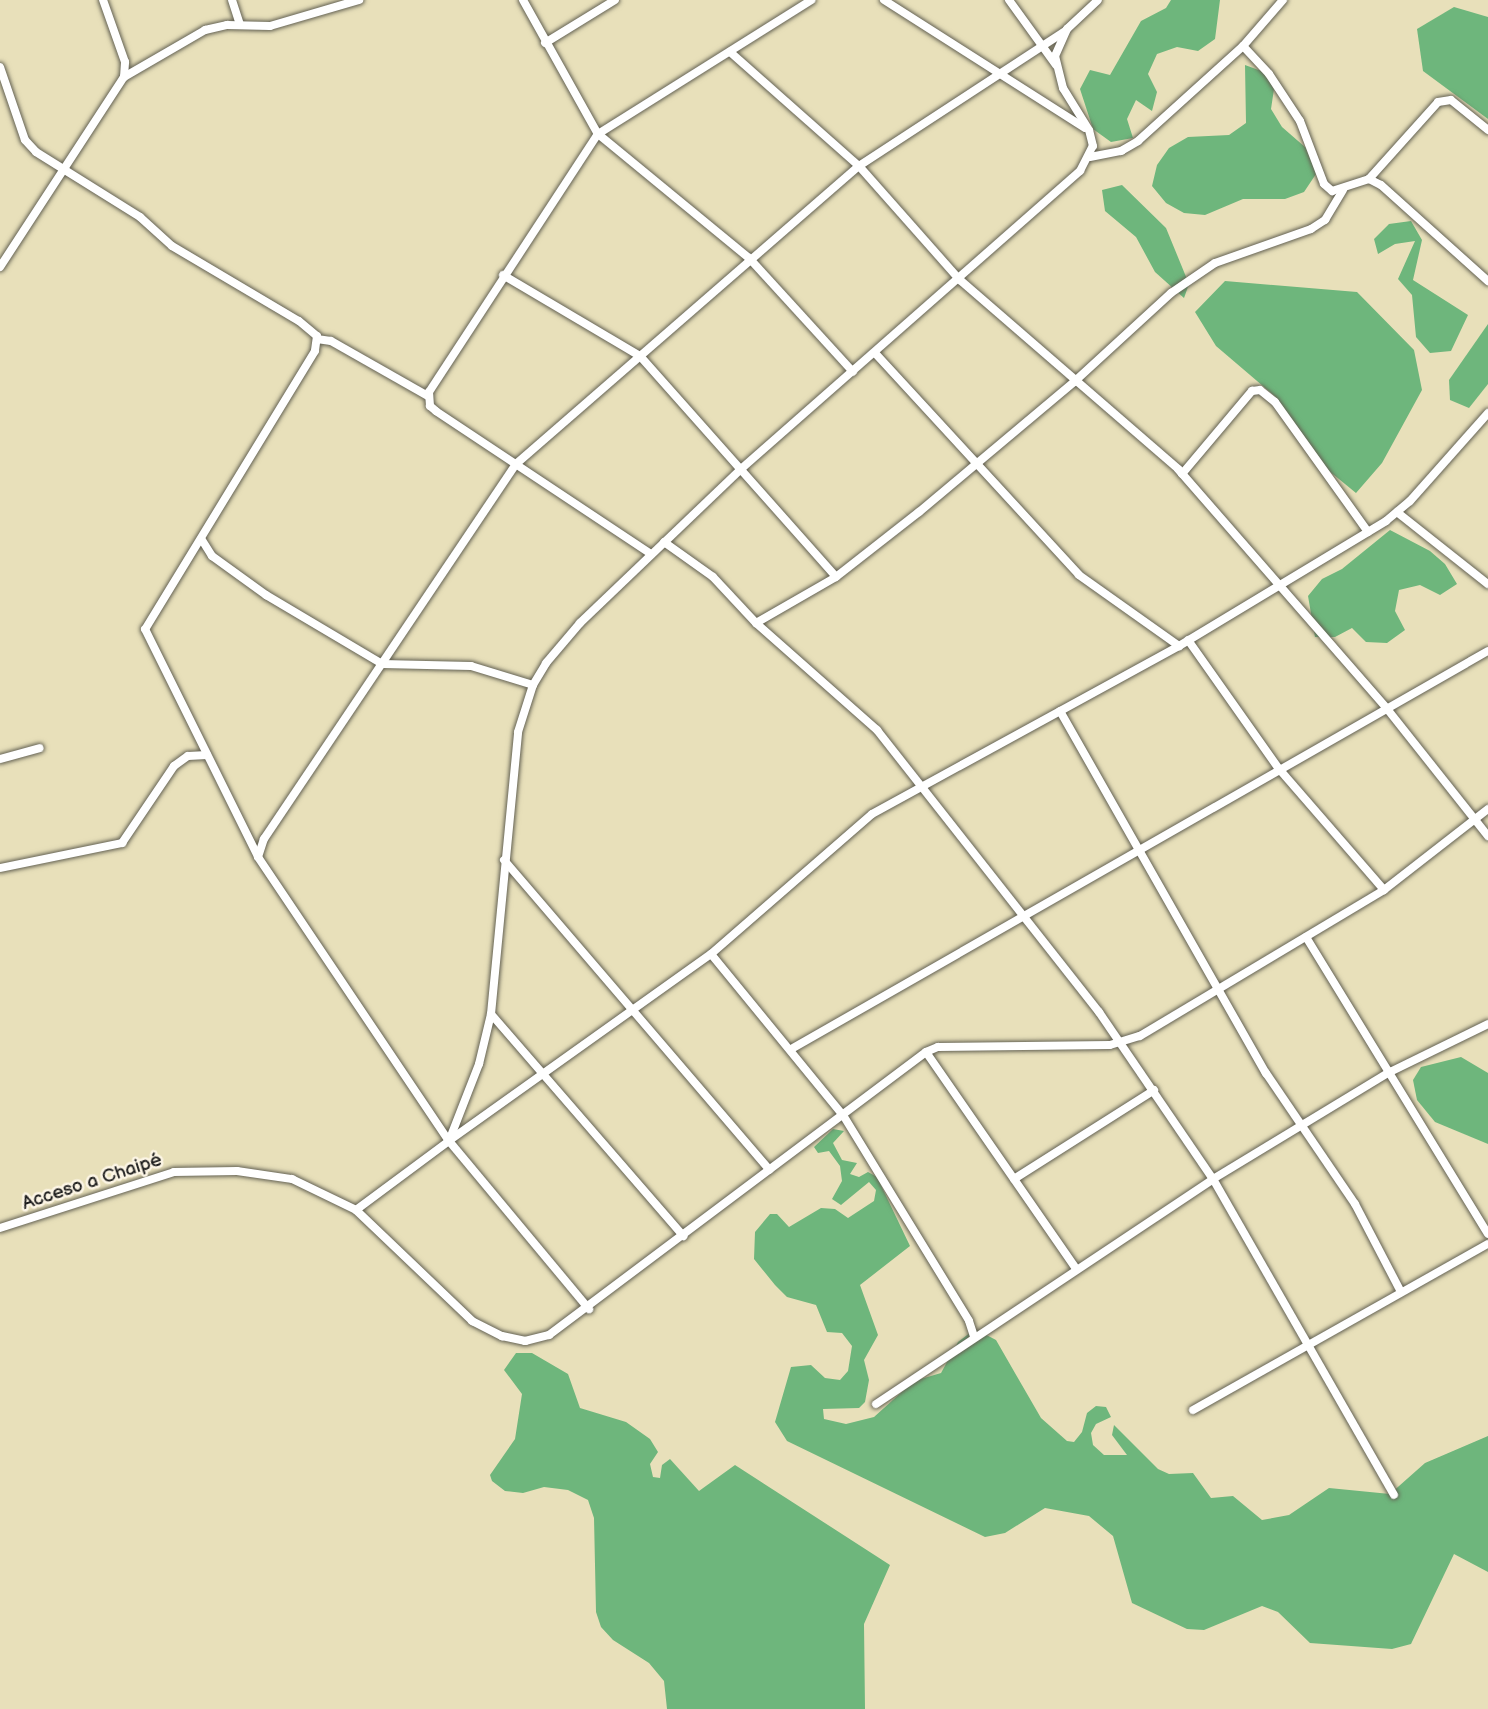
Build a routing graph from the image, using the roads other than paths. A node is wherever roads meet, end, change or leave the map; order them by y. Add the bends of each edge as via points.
1 (103, 0) edge
2 (232, 0) edge
3 (359, 0) edge
4 (523, 0) edge
5 (615, 0) edge
6 (812, 0) edge
7 (884, 0) edge
8 (1009, 0) edge
9 (1098, 0) edge
10 (1283, 0) edge
11 (240, 25) junction
12 (1068, 29) junction
13 (545, 43) junction
14 (1243, 46) junction
15 (1041, 47) junction
16 (730, 52) junction
17 (0, 67) edge
18 (1058, 68) junction
19 (1000, 74) junction
20 (124, 77) junction
21 (1089, 130) junction
22 (1488, 130) edge
23 (598, 134) junction
24 (1090, 157) junction
25 (859, 166) junction
26 (64, 168) junction
27 (1368, 179) junction
28 (1343, 190) junction
29 (749, 258) junction
30 (1, 265) edge
31 (503, 275) junction
32 (960, 280) junction
33 (1488, 281) edge
34 (317, 339) junction
35 (875, 353) junction
36 (640, 356) junction
37 (853, 372) junction
38 (1074, 382) junction
39 (428, 396) junction
40 (1486, 418) edge
41 (516, 464) junction
42 (974, 464) junction
43 (742, 468) junction
44 (1182, 474) junction
45 (1397, 512) junction
46 (1368, 532) junction
47 (202, 540) junction
48 (664, 542) junction
49 (651, 554) junction
50 (836, 577) junction
51 (1488, 584) edge
52 (1279, 586) junction
53 (756, 623) junction
54 (1188, 640) junction
55 (1178, 646) junction
56 (1488, 651) edge
57 (382, 664) junction
58 (533, 685) junction
59 (1388, 710) junction
60 (1060, 711) junction
61 (40, 748) dead end
62 (207, 755) junction
63 (0, 759) edge
64 (1279, 769) junction
65 (920, 785) junction
66 (1488, 809) edge
67 (1477, 819) junction
68 (1488, 836) edge
69 (1142, 849) junction
70 (258, 857) junction
71 (504, 860) junction
72 (0, 867) edge
73 (1384, 890) junction
74 (1024, 916) junction
75 (1306, 937) junction
76 (711, 954) junction
77 (1221, 991) junction
78 (632, 1012) junction
79 (491, 1014) junction
80 (1488, 1024) edge
81 (1123, 1043) junction
82 (793, 1048) junction
83 (926, 1052) junction
84 (1390, 1072) junction
85 (545, 1076) junction
86 (1154, 1090) junction
87 (843, 1115) junction
88 (1302, 1126) junction
89 (449, 1140) junction
90 (770, 1170) junction
91 (1014, 1179) junction
92 (1213, 1179) junction
93 (356, 1210) junction
94 (0, 1228) edge
95 (1488, 1234) edge
96 (683, 1236) junction
97 (1488, 1244) edge
98 (1074, 1267) junction
99 (1401, 1292) junction
100 (589, 1309) junction
101 (974, 1336) junction
102 (1309, 1345) junction
103 (876, 1404) dead end
104 (1193, 1410) dead end
105 (1394, 1495) dead end

1 - 20 street via 125,62
2 - 11 street
3 - 11 street via 270,26
4 - 13 street
5 - 13 street
6 - 16 street
7 - 19 street
8 - 15 street
9 - 12 street
10 - 14 street
11 - 20 street via 205,30
12 - 15 street
12 - 18 street via 1055,56
13 - 23 street
14 - 24 street via 1138,141 1121,151
14 - 28 street via 1269,74 1300,121 1324,184 1332,191
15 - 18 street
15 - 19 street
16 - 23 street
16 - 25 street
17 - 26 street via 25,140
18 - 21 street via 1063,88
19 - 21 street
19 - 25 street
20 - 26 street
21 - 24 street
22 - 27 street via 1451,100 1438,102
23 - 29 street
23 - 31 street
24 - 32 street
25 - 29 street
25 - 32 street
26 - 30 street
26 - 34 street via 139,217 172,246 299,321
27 - 28 street
27 - 33 street via 1381,185
28 - 38 street via 1325,220 1311,229 1215,263 1171,293
29 - 36 street
29 - 37 street
31 - 36 street
31 - 39 street
32 - 35 street
32 - 38 street
34 - 39 street via 331,341
34 - 47 street via 315,351 206,525
35 - 37 street
35 - 42 street
36 - 41 street
36 - 43 street
37 - 43 street
38 - 42 street
38 - 44 street
39 - 41 street via 436,411
40 - 45 street
41 - 49 street
41 - 57 street
42 - 50 street
42 - 55 street via 1079,575
43 - 48 street
43 - 50 street
44 - 46 street via 1251,391 1260,390 1275,402
44 - 52 street
45 - 46 street
45 - 51 street
46 - 52 street
47 - 57 street via 212,556 266,595
47 - 62 street via 145,629
48 - 49 street
48 - 53 street via 713,577
49 - 58 street via 580,623
50 - 53 street
52 - 54 street
52 - 59 street
53 - 65 street via 877,730
54 - 55 street
54 - 64 street
55 - 60 street
56 - 59 street
57 - 58 street via 471,666
57 - 70 street via 264,839
58 - 71 street via 518,732
59 - 64 street
59 - 67 street
60 - 65 street
60 - 69 street
61 - 63 street
62 - 70 street
62 - 72 street via 188,756 174,766 122,843
64 - 69 street
64 - 73 street
65 - 74 street
65 - 76 street via 848,833
66 - 67 street
67 - 68 street
67 - 73 street
69 - 74 street
69 - 77 street
70 - 89 street
71 - 78 street
71 - 79 street
73 - 75 street
74 - 81 street
74 - 82 street
75 - 77 street
75 - 84 street
76 - 78 street
76 - 82 street
77 - 81 street
77 - 88 street
78 - 85 street
78 - 90 street
79 - 85 street
79 - 89 street via 479,1064
80 - 84 street
81 - 83 street via 938,1047
81 - 86 street
82 - 87 street
83 - 87 street, Acceso a Chaipé
83 - 91 street
84 - 88 street
84 - 95 street
85 - 89 street
85 - 96 street
86 - 91 street
86 - 92 street
87 - 90 street, Acceso a Chaipé
87 - 101 street
88 - 92 street
88 - 99 street via 1355,1204
89 - 93 street
89 - 100 street
90 - 96 street, Acceso a Chaipé
91 - 98 street
92 - 98 street
92 - 102 street
93 - 94 street, Acceso a Chaipé via 292,1179 237,1171 174,1171
93 - 100 street, Acceso a Chaipé via 472,1321 502,1336 525,1341 549,1335
96 - 100 street, Acceso a Chaipé
97 - 99 street
98 - 101 street
99 - 102 street
101 - 103 street
102 - 104 street
102 - 105 street

